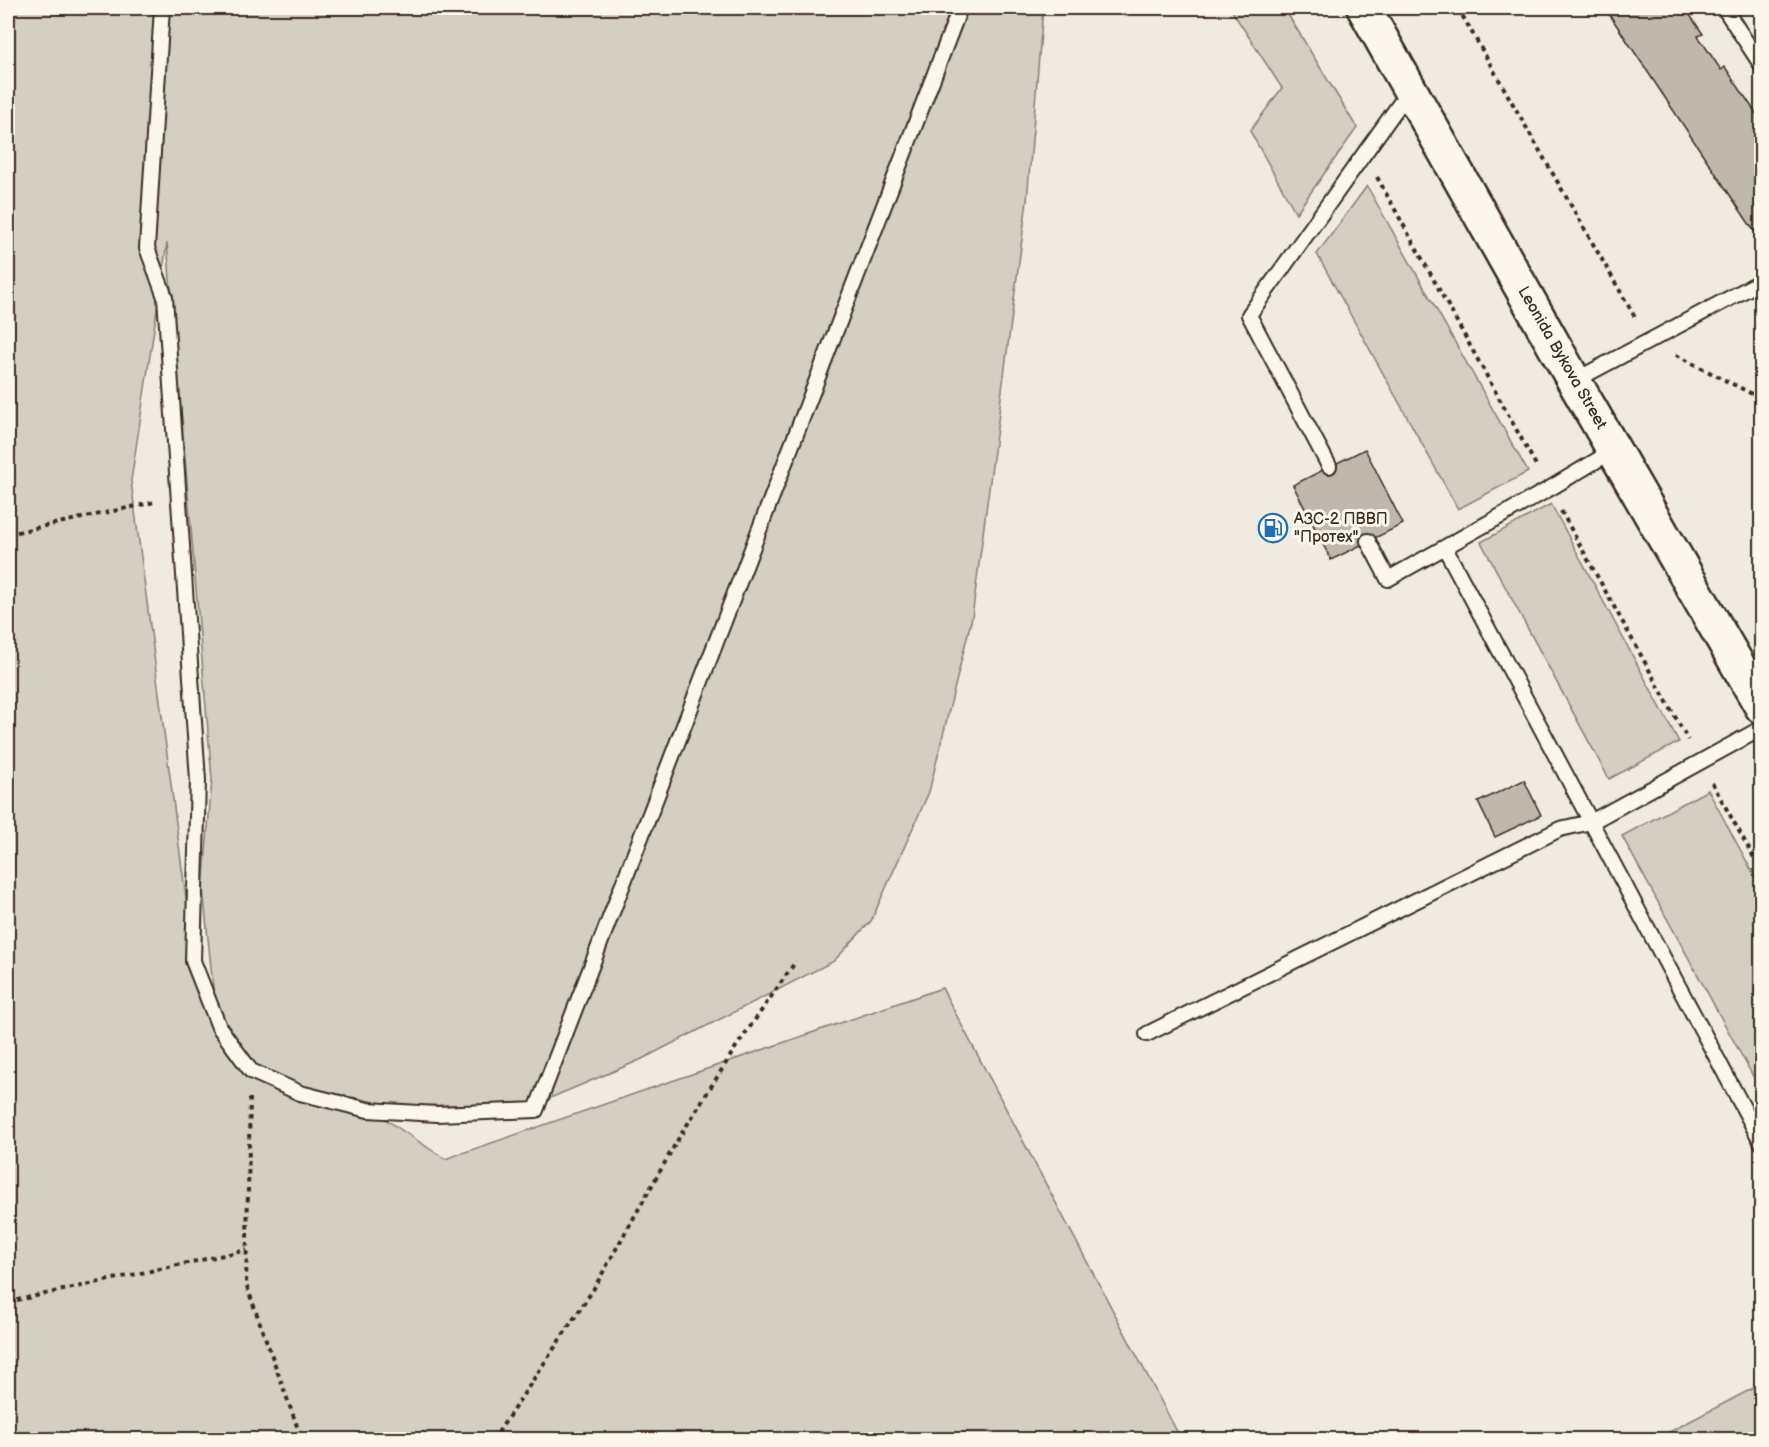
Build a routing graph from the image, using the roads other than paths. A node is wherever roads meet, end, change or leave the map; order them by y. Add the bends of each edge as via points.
1 (162, 8) edge
2 (960, 8) edge
3 (1364, 8) edge
4 (1724, 8) edge
5 (1761, 66) edge
6 (1410, 89) junction
7 (1761, 281) edge
8 (1574, 381) junction
9 (1614, 450) junction
10 (1329, 466) dead end
11 (1368, 541) dead end
12 (1444, 548) junction
13 (1761, 707) edge
14 (1761, 728) edge
15 (1591, 822) junction
16 (1147, 1034) dead end
17 (1761, 1143) edge

1 - 2 lane via 147,248 165,297 180,497 198,780 193,961 219,1027 251,1071 300,1093 368,1110 437,1113 536,1110
3 - 6 street, Leonida Bykova Street
4 - 5 lane
6 - 8 street, Leonida Bykova Street
6 - 10 lane via 1249,315
7 - 8 lane
8 - 9 street, Leonida Bykova Street
9 - 12 lane
9 - 13 street, Leonida Bykova Street
11 - 12 lane via 1389,579
12 - 15 lane
14 - 15 lane
15 - 16 lane via 1560,829
15 - 17 lane

